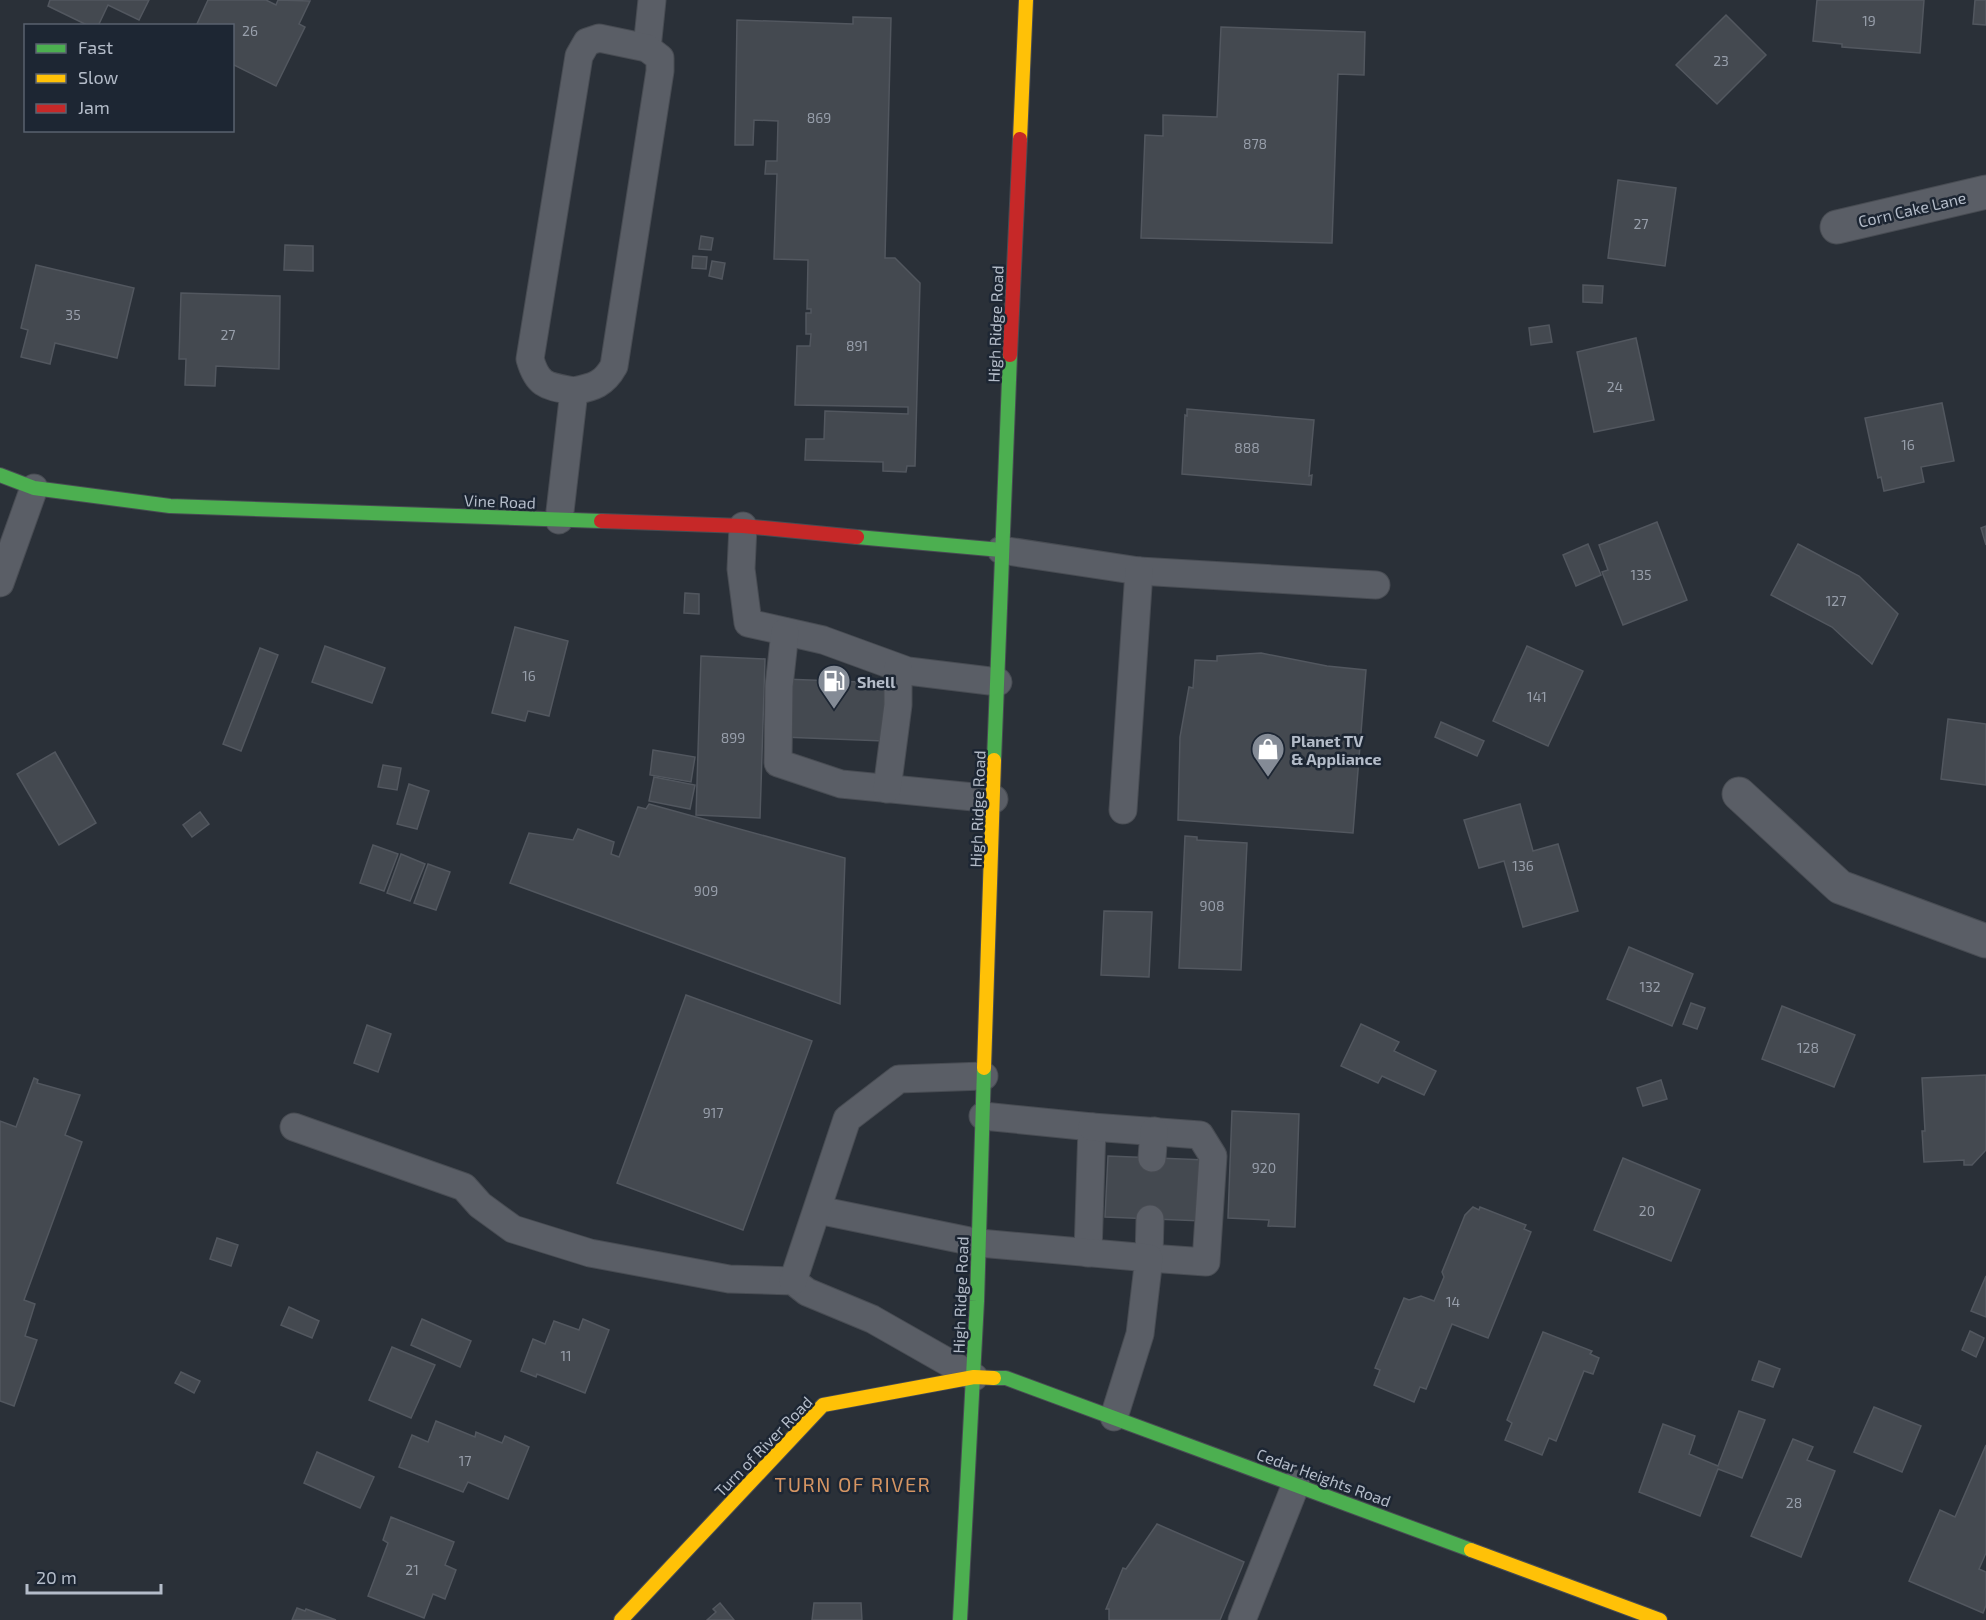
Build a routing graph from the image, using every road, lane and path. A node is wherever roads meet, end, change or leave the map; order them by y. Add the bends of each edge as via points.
1 (652, 0) edge
2 (1026, 0) edge
3 (647, 48) junction
4 (1986, 192) edge
5 (1837, 226) dead end
6 (574, 391) junction
7 (0, 475) edge
8 (34, 488) junction
9 (558, 520) junction
10 (743, 526) junction
11 (1001, 549) junction
12 (1139, 571) junction
13 (0, 583) edge
14 (1376, 585) dead end
15 (785, 632) junction
16 (898, 668) junction
17 (998, 682) junction
18 (887, 789) junction
19 (1739, 794) dead end
20 (994, 799) junction
21 (1122, 810) dead end
22 (1986, 941) edge
23 (984, 1076) junction
24 (983, 1116) junction
25 (294, 1126) dead end
26 (1092, 1127) junction
27 (1154, 1131) junction
28 (1152, 1158) dead end
29 (818, 1210) junction
30 (1150, 1219) dead end
31 (979, 1243) junction
32 (1088, 1253) junction
33 (1149, 1258) junction
34 (793, 1281) junction
35 (974, 1377) junction
36 (1114, 1417) junction
37 (1296, 1484) junction
38 (621, 1620) edge
39 (960, 1620) edge
40 (1242, 1620) edge
41 (1660, 1620) edge

1 - 3 lane
2 - 11 street, High Ridge Road
3 - 6 lane via 660,58 660,71 614,366 606,380 593,388
3 - 6 lane via 599,38 587,42 579,56 530,359 534,374 545,385
4 - 5 street, Corn Cake Lane
6 - 9 lane
7 - 8 street, Vine Road
8 - 9 street, Vine Road via 170,506
8 - 13 lane
9 - 10 street, Vine Road
10 - 11 street, Vine Road
10 - 15 lane via 741,569 748,623
11 - 12 lane
11 - 17 street, High Ridge Road
12 - 14 lane
12 - 21 lane
15 - 16 lane via 824,640
15 - 18 lane via 779,686 778,763 842,784
16 - 17 lane
16 - 18 lane via 898,705
17 - 20 street, High Ridge Road
18 - 20 lane
19 - 22 street via 1840,886
20 - 23 street, High Ridge Road
23 - 24 street, High Ridge Road
23 - 29 lane via 899,1080 847,1119
24 - 26 lane
24 - 31 street, High Ridge Road
25 - 34 lane via 464,1186 480,1205 513,1229 590,1253 729,1279
26 - 27 lane
26 - 32 lane
27 - 28 lane
27 - 33 lane via 1200,1135 1213,1156 1206,1262
29 - 31 lane
29 - 34 lane
30 - 33 lane
31 - 32 lane
31 - 35 street, High Ridge Road
32 - 33 lane
33 - 36 lane via 1140,1334
34 - 35 lane via 807,1292 872,1319
35 - 36 street, Cedar Heights Road via 1006,1378
35 - 38 street, Turn of River Road via 823,1405
35 - 39 street, High Ridge Road
36 - 37 street, Cedar Heights Road
37 - 40 lane
37 - 41 street, Cedar Heights Road

